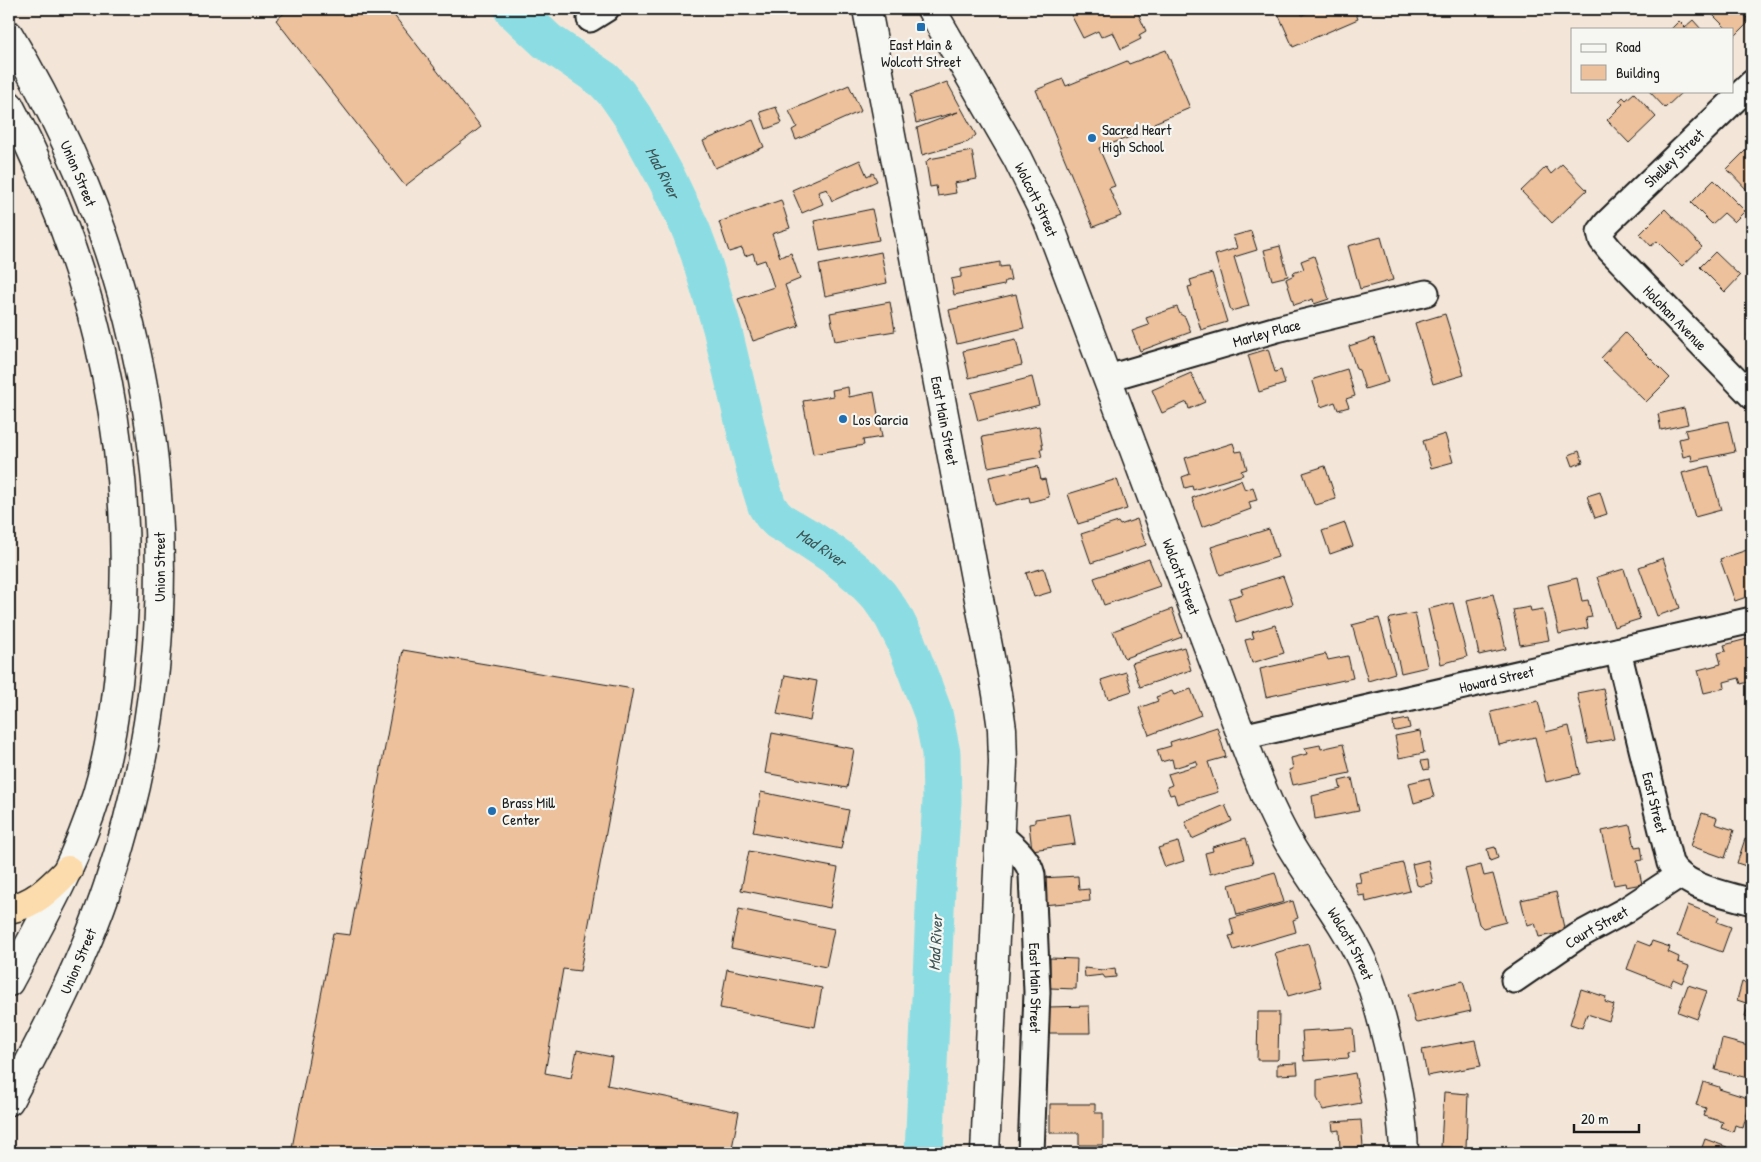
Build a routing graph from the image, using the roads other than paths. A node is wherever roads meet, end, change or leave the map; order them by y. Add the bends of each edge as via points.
1 (867, 9) edge
2 (931, 9) edge
3 (9, 35) edge
4 (1752, 83) edge
5 (9, 105) edge
6 (1600, 236) joint
7 (1426, 293) dead end
8 (1108, 378) junction
9 (1752, 396) edge
10 (151, 434) junction
11 (116, 438) junction
12 (1752, 620) edge
13 (1618, 651) junction
14 (1242, 737) junction
15 (1000, 835) junction
16 (68, 870) junction
17 (1679, 875) junction
18 (1752, 902) edge
19 (9, 909) edge
20 (1514, 980) dead end
21 (9, 982) edge
22 (9, 1101) edge
23 (985, 1153) edge
24 (1031, 1153) edge
25 (1404, 1153) edge

1 - 15 main road, East Main Street via 997,694 1003,746
2 - 8 main road, Wolcott Street via 1038,198
3 - 10 main road, Union Street via 57,122 102,228 133,333
4 - 6 street, Shelley Street via 1607,223
5 - 11 main road via 48,185 75,257 98,339
6 - 9 street, Holohan Avenue
7 - 8 street, Marley Place via 1277,329
8 - 14 main road, Wolcott Street
10 - 11 main road
10 - 22 main road, Union Street via 159,523 159,608 152,687 137,780 112,872 85,946 56,1011
11 - 16 main road via 124,508 125,563 117,696 98,792
12 - 13 street, Howard Street
13 - 14 street, Howard Street
13 - 17 street, East Street via 1666,851
14 - 25 main road, Wolcott Street via 1278,822 1351,940 1370,979 1397,1084
15 - 23 main road, East Main Street
15 - 24 street, East Main Street via 1023,856 1032,874 1037,992
16 - 19 highway via 40,896
16 - 21 main road
17 - 18 street via 1697,885
17 - 20 street, Court Street via 1626,910 1578,936

